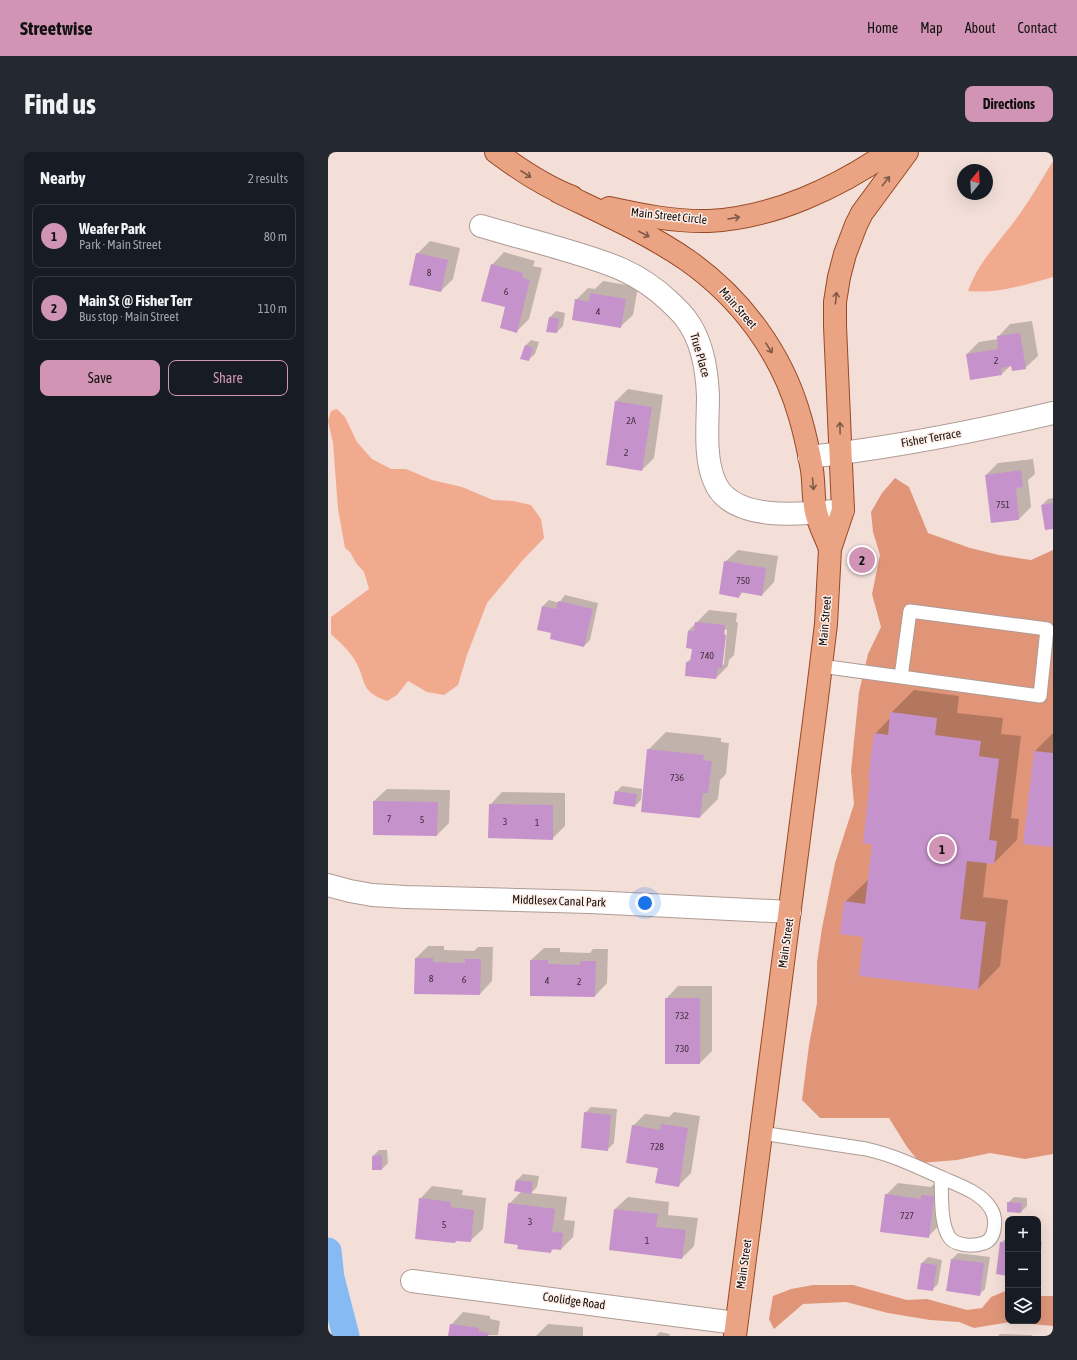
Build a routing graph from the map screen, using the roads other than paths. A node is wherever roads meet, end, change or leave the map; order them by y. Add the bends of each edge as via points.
1 (496, 152) edge
2 (889, 152) edge
3 (908, 152) edge
4 (559, 192) junction
5 (481, 226) dead end
6 (1053, 413) edge
7 (840, 453) junction
8 (809, 457) junction
9 (843, 510) junction
10 (816, 513) junction
11 (830, 549) junction
12 (821, 666) junction
13 (901, 677) junction
14 (328, 885) edge
15 (790, 912) junction
16 (761, 1133) junction
17 (941, 1177) junction
18 (412, 1280) dead end
19 (735, 1329) edge

1 -> 4 main road, Main Street Circle
4 -> 2 main road, Main Street Circle via 636,214 691,220 724,220 776,209 833,186
7 -> 3 main road, Main Street via 835,310 839,277 845,254 862,213
4 -> 8 main road, Main Street via 669,248 707,275 732,298 756,327 781,368 800,417
5 - 10 street, True Place via 604,262 652,286 686,318 693,329 704,360 710,462 714,480 720,491 734,503 755,512
6 - 7 street, Fisher Terrace via 959,433
7 - 8 street, Fisher Terrace
7 - 9 main road, Main Street
8 -> 10 main road, Main Street
9 - 10 street, True Place
9 - 11 main road, Main Street
10 - 11 main road, Main Street
11 - 12 main road, Main Street
12 - 13 lane
12 - 15 main road, Main Street
13 - 13 lane via 1040,696 1047,629 910,611
14 - 15 street, Middlesex Canal Park via 372,895 405,897 590,902
15 - 16 main road, Main Street
16 - 17 lane via 866,1148 899,1158
16 - 19 main road, Main Street
17 - 17 lane via 971,1191 986,1201 992,1210 995,1225 990,1238 984,1243 960,1244 949,1237 943,1220
18 - 19 street, Coolidge Road

